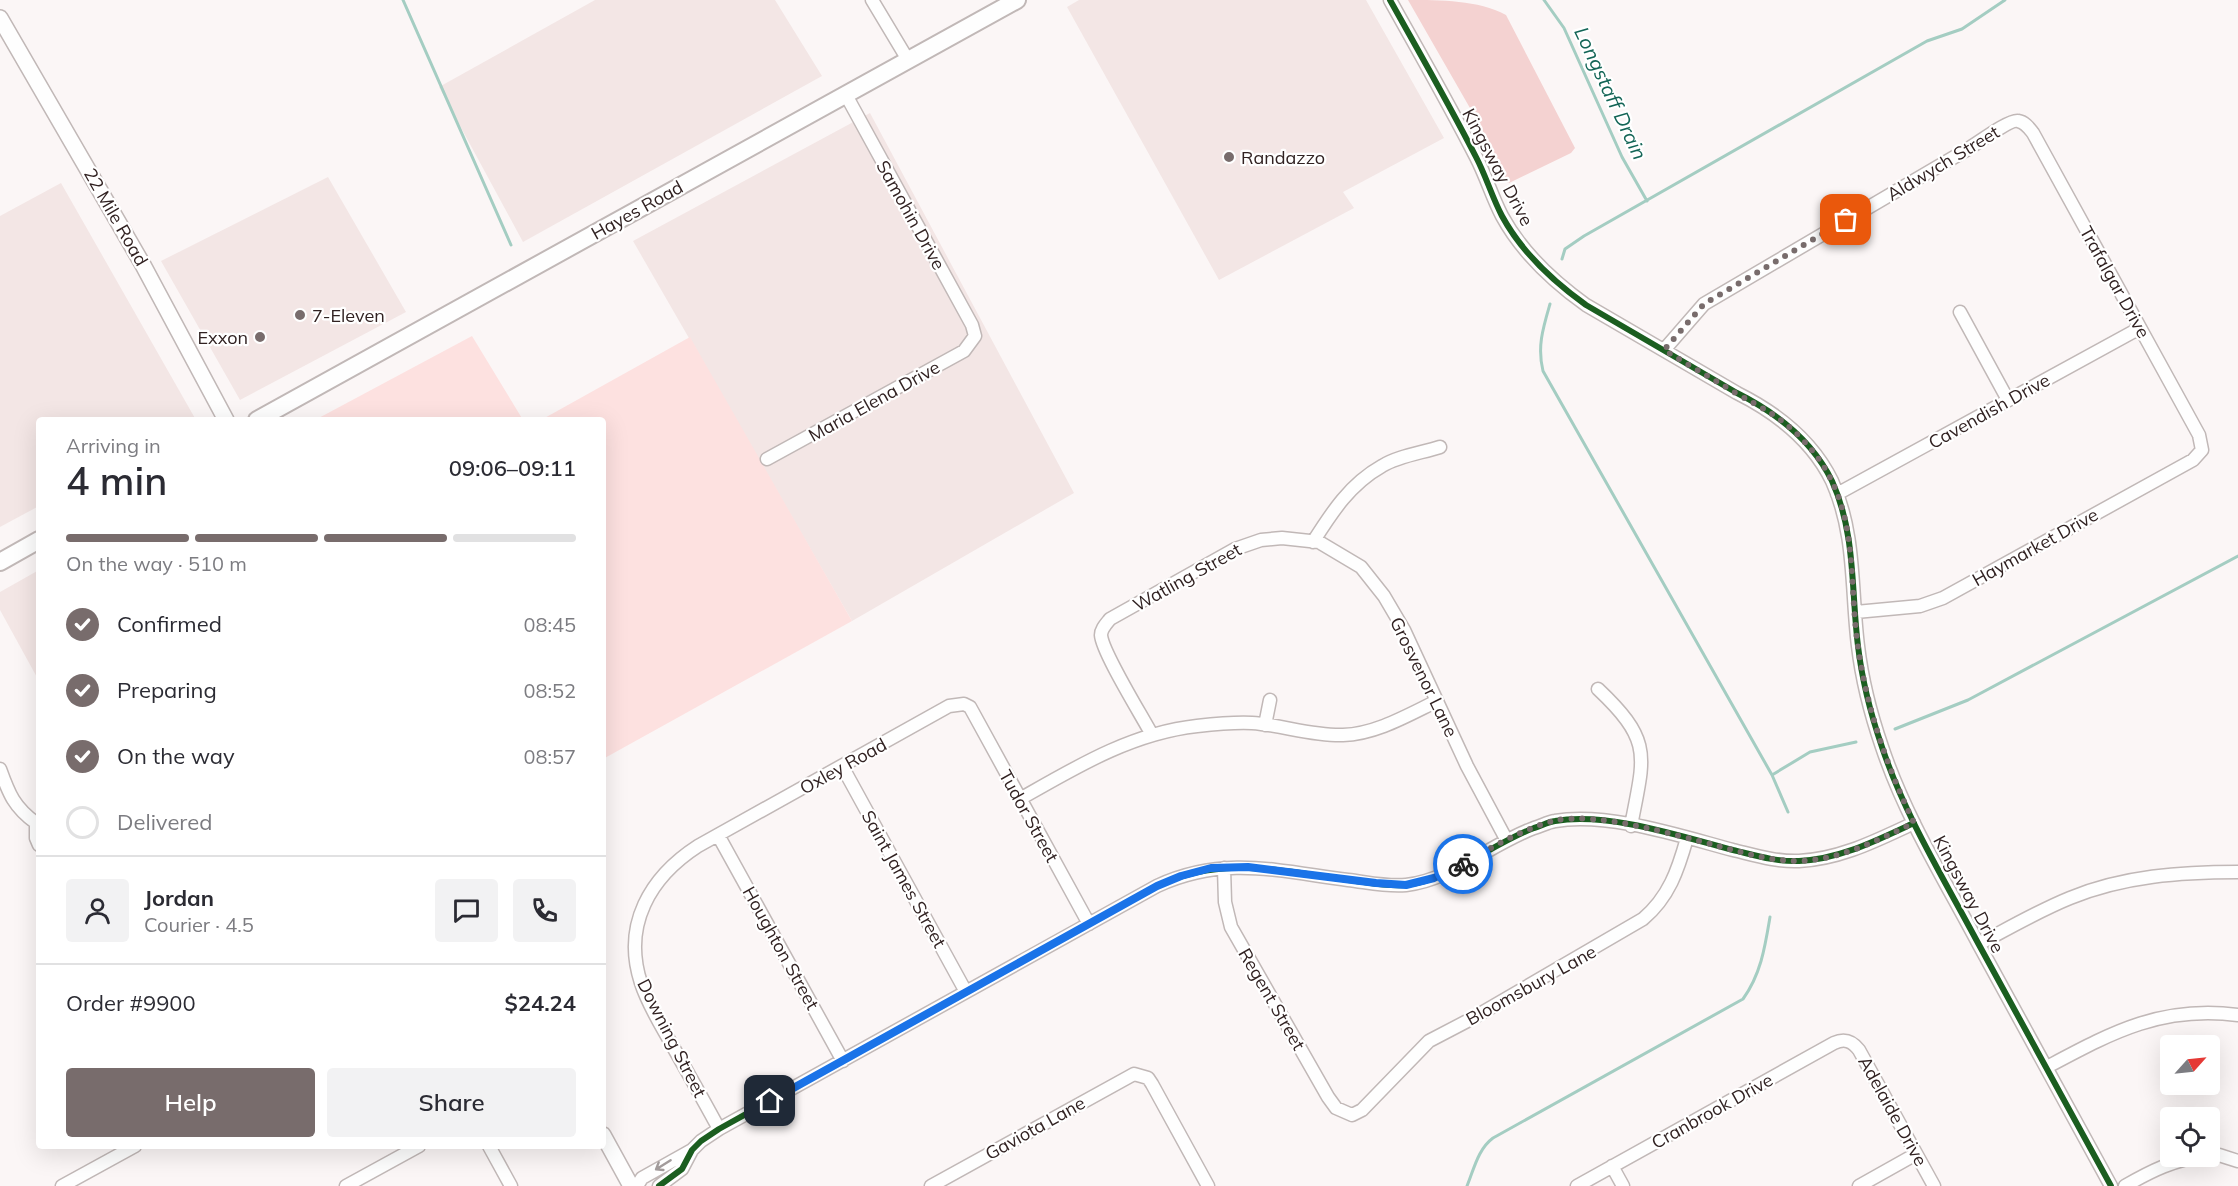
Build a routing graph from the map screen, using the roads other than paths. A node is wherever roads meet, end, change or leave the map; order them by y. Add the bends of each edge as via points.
1 (872, 0) edge
2 (1017, 0) edge
3 (1389, 0) edge
4 (0, 18) edge
5 (4, 35) edge
6 (908, 60) junction
7 (846, 95) junction
8 (2018, 121) joint
9 (1960, 312) dead end
10 (2140, 328) junction
11 (975, 336) joint
12 (1664, 350) junction
13 (2008, 400) junction
14 (224, 417) edge
15 (262, 417) edge
16 (1440, 447) dead end
17 (2202, 450) joint
18 (768, 459) dead end
19 (1838, 494) junction
20 (36, 542) edge
21 (1312, 542) junction
22 (0, 562) edge
23 (1856, 612) junction
24 (1598, 689) dead end
25 (1270, 700) dead end
26 (1437, 701) junction
27 (970, 707) joint
28 (1265, 725) junction
29 (1152, 735) junction
30 (842, 766) junction
31 (0, 769) edge
32 (1020, 799) junction
33 (36, 821) edge
34 (1914, 823) junction
35 (1631, 826) junction
36 (718, 835) junction
37 (1687, 838) junction
38 (1506, 839) junction
39 (1224, 868) junction
40 (2238, 872) edge
41 (1089, 924) junction
42 (1979, 944) junction
43 (966, 992) junction
44 (2238, 1014) edge
45 (1848, 1041) joint
46 (843, 1061) junction
47 (2046, 1067) junction
48 (1352, 1115) joint
49 (719, 1129) junction
50 (606, 1140) edge
51 (130, 1149) edge
52 (414, 1149) edge
53 (491, 1149) edge
54 (692, 1150) junction
55 (1916, 1154) junction
56 (2220, 1155) edge
57 (2238, 1161) edge
58 (1612, 1166) junction
59 (2161, 1167) edge
60 (62, 1186) edge
61 (346, 1186) edge
62 (511, 1186) edge
63 (631, 1186) edge
64 (637, 1186) edge
65 (659, 1186) edge
66 (931, 1186) edge
67 (1208, 1186) edge
68 (1577, 1186) edge
69 (1623, 1186) edge
70 (1859, 1186) edge
71 (1934, 1186) edge
72 (2111, 1186) edge
73 (2125, 1186) edge

1 - 6 street
2 - 6 main road, Hayes Road
3 - 12 street, Kingsway Drive via 1477,158 1512,231 1563,289
4 - 5 street, 22 Mile Road
5 - 14 street, 22 Mile Road via 143,265
6 - 7 main road, Hayes Road
7 - 11 street, Samohin Drive
7 - 15 main road, Hayes Road
8 - 10 street, Trafalgar Drive via 2033,133
8 - 12 street, Aldwych Street via 2010,122 1704,304
9 - 13 street
10 - 13 street, Cavendish Drive
10 - 17 street, Trafalgar Drive via 2199,435
11 - 18 street, Maria Elena Drive via 964,351
12 - 19 street, Kingsway Drive via 1784,422 1819,459
13 - 19 street, Cavendish Drive
16 - 21 street via 1383,465 1367,476 1343,497
17 - 23 street, Haymarket Drive via 2193,460 1943,598 1920,606
19 - 23 street, Kingsway Drive via 1847,527
20 - 22 main road
21 - 26 street, Grosvenor Lane via 1319,542 1354,562 1378,587 1404,630
21 - 29 street, Watling Street via 1282,538 1235,549 1110,619 1102,628 1107,651
23 - 34 street, Kingsway Drive via 1858,647 1875,725 1891,774
24 - 35 street via 1632,725 1641,750 1641,773
25 - 28 street
26 - 28 street via 1381,726 1350,734
26 - 38 street, Grosvenor Lane
27 - 30 street, Oxley Road via 950,706
27 - 32 street, Tudor Street
28 - 29 street via 1229,723
29 - 32 street via 1098,755
30 - 36 street, Oxley Road
30 - 43 street, Saint James Street
31 - 33 street via 13,803
32 - 41 street, Tudor Street
34 - 37 street via 1848,853 1798,861 1768,859
34 - 42 street, Kingsway Drive
35 - 37 street
35 - 38 street via 1598,819 1554,821
36 - 46 street, Houghton Street
36 - 49 street, Downing Street via 676,861 658,879 643,908 635,945 646,996
37 - 48 street, Bloomsbury Lane via 1671,885 1657,907 1643,919 1429,1041 1362,1110
38 - 39 street via 1434,878 1406,885 1248,867
39 - 41 street via 1168,881
39 - 48 street, Regent Street via 1225,902 1231,927 1328,1097 1336,1108
40 - 42 street via 2175,873 2094,889 2041,910
41 - 43 street
42 - 47 street, Kingsway Drive
43 - 46 street
44 - 47 street via 2188,1014 2146,1021
45 - 55 street, Adelaide Drive via 1859,1050
45 - 58 street, Cranbrook Drive via 1834,1043
46 - 49 street
47 - 72 street, Kingsway Drive
49 - 54 street
50 - 63 street
51 - 60 street
52 - 61 street
53 - 62 street
54 -> 64 street via 642,1178
54 - 65 street via 682,1169
55 - 70 street
55 - 71 street, Adelaide Drive
56 - 57 street
58 - 68 street, Cranbrook Drive
58 - 69 street
59 - 73 street
66 - 67 street, Gaviota Lane via 1134,1074 1142,1075 1152,1084

